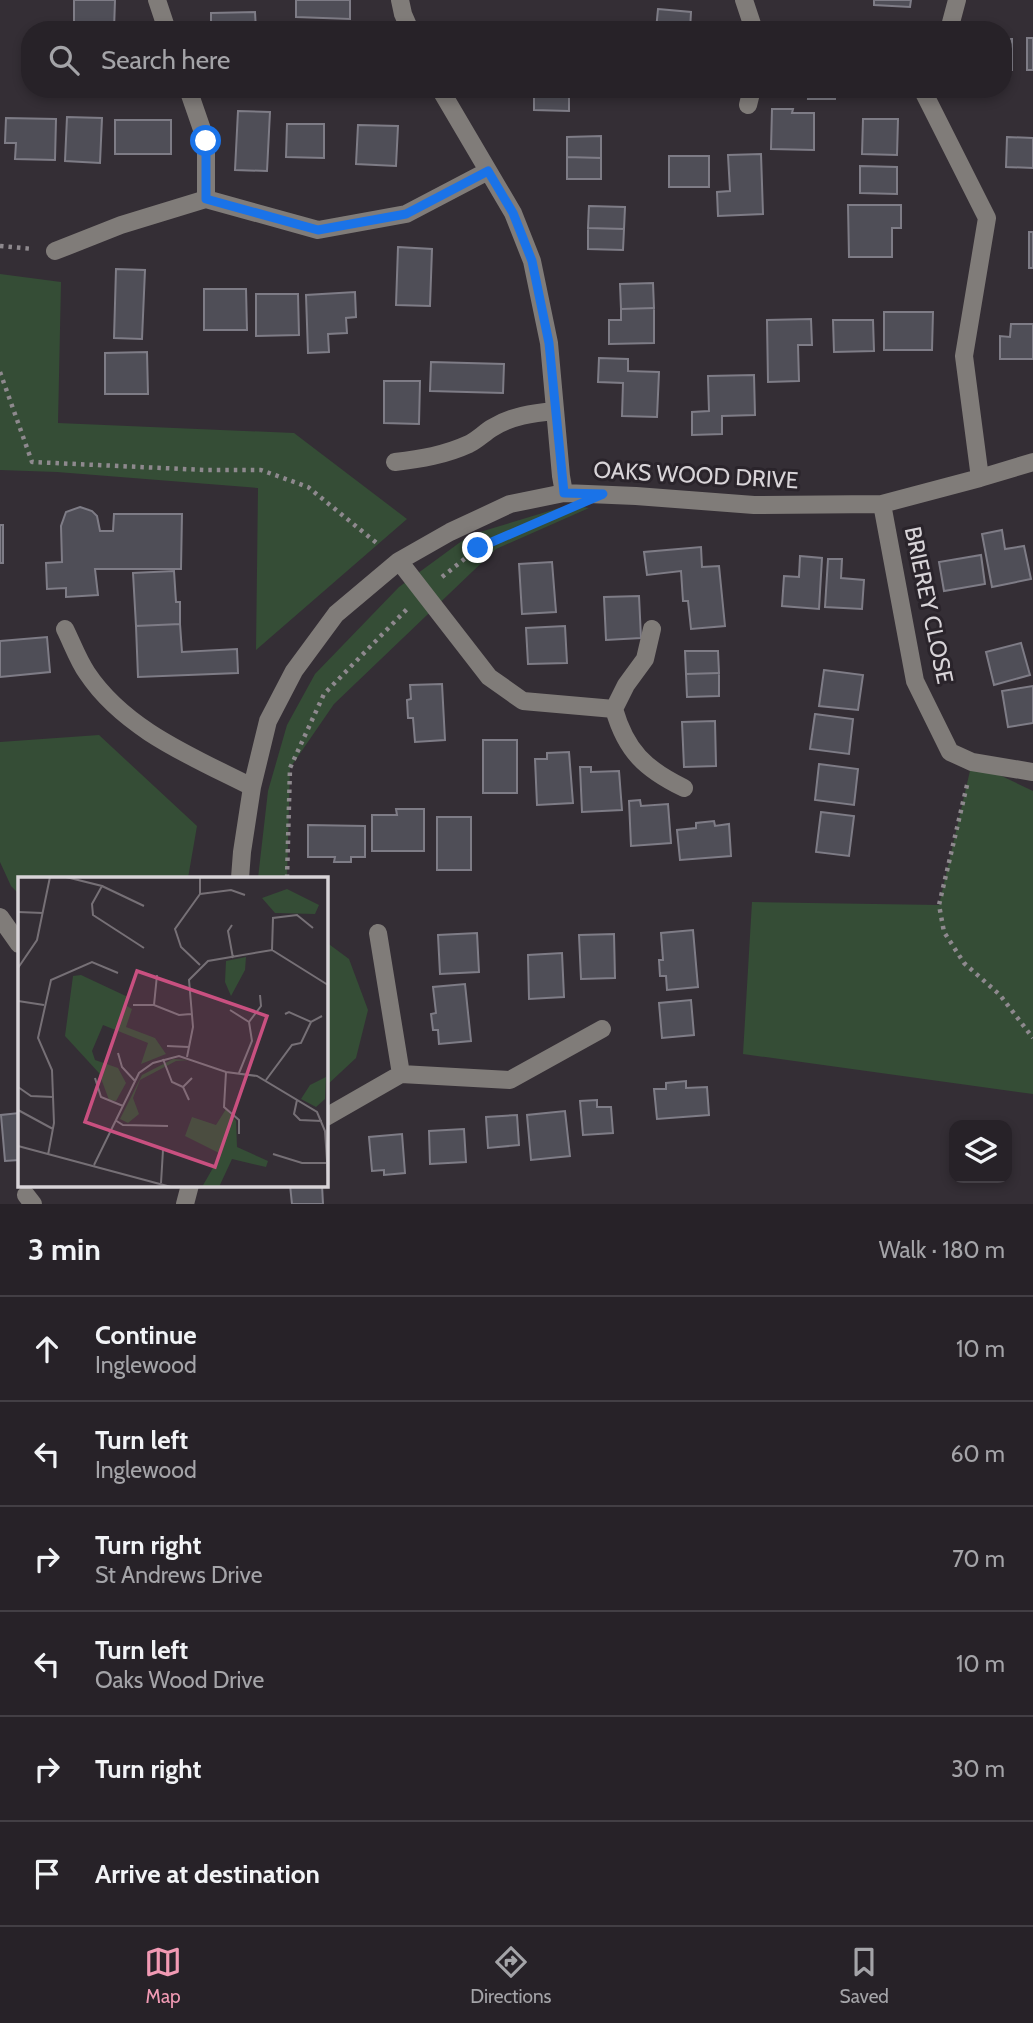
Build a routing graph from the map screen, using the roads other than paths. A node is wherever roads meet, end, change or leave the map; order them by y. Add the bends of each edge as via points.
1 (157, 0) edge
2 (400, 0) edge
3 (744, 0) edge
4 (957, 0) edge
5 (164, 21) edge
6 (406, 21) edge
7 (751, 21) edge
8 (951, 21) edge
9 (191, 98) edge
10 (445, 98) edge
11 (927, 98) edge
12 (488, 171) junction
13 (206, 199) junction
14 (55, 251) road end
15 (555, 411) junction
16 (395, 462) dead end
17 (1033, 462) edge
18 (980, 478) junction
19 (564, 493) junction
20 (882, 503) junction
21 (399, 561) junction
22 (65, 629) dead end
23 (652, 629) dead end
24 (614, 709) junction
25 (1033, 772) edge
26 (252, 787) junction
27 (684, 788) dead end
28 (240, 877) edge
29 (0, 917) edge
30 (378, 933) dead end
31 (18, 942) edge
32 (602, 1029) dead end
33 (401, 1074) junction
34 (327, 1115) edge
35 (190, 1186) edge
36 (185, 1204) edge

1 - 5 street
2 - 6 street
3 - 7 street
4 - 8 street
9 - 13 street via 206,141
10 - 12 street
11 - 18 street via 987,218 964,356
12 - 13 street via 406,214 318,230
12 - 15 street via 513,213 532,261 549,343
13 - 14 street
15 - 16 street via 510,419 449,452
15 - 19 street
17 - 18 street, OAKS WOOD DRIVE
18 - 20 street, OAKS WOOD DRIVE
19 - 20 street, OAKS WOOD DRIVE via 754,505
19 - 21 street, OAKS WOOD DRIVE via 510,504
20 - 25 street, BRIEREY CLOSE via 915,681 950,752 972,762
21 - 24 street via 489,677 523,701
21 - 26 street, OAKS WOOD DRIVE via 336,614 294,671 268,721
22 - 26 street via 86,672 130,720
23 - 24 street via 645,659
24 - 27 street via 631,750 659,776
26 - 28 street, OAKS WOOD DRIVE
29 - 31 street
30 - 33 street
32 - 33 street via 510,1080
33 - 34 street
35 - 36 street

